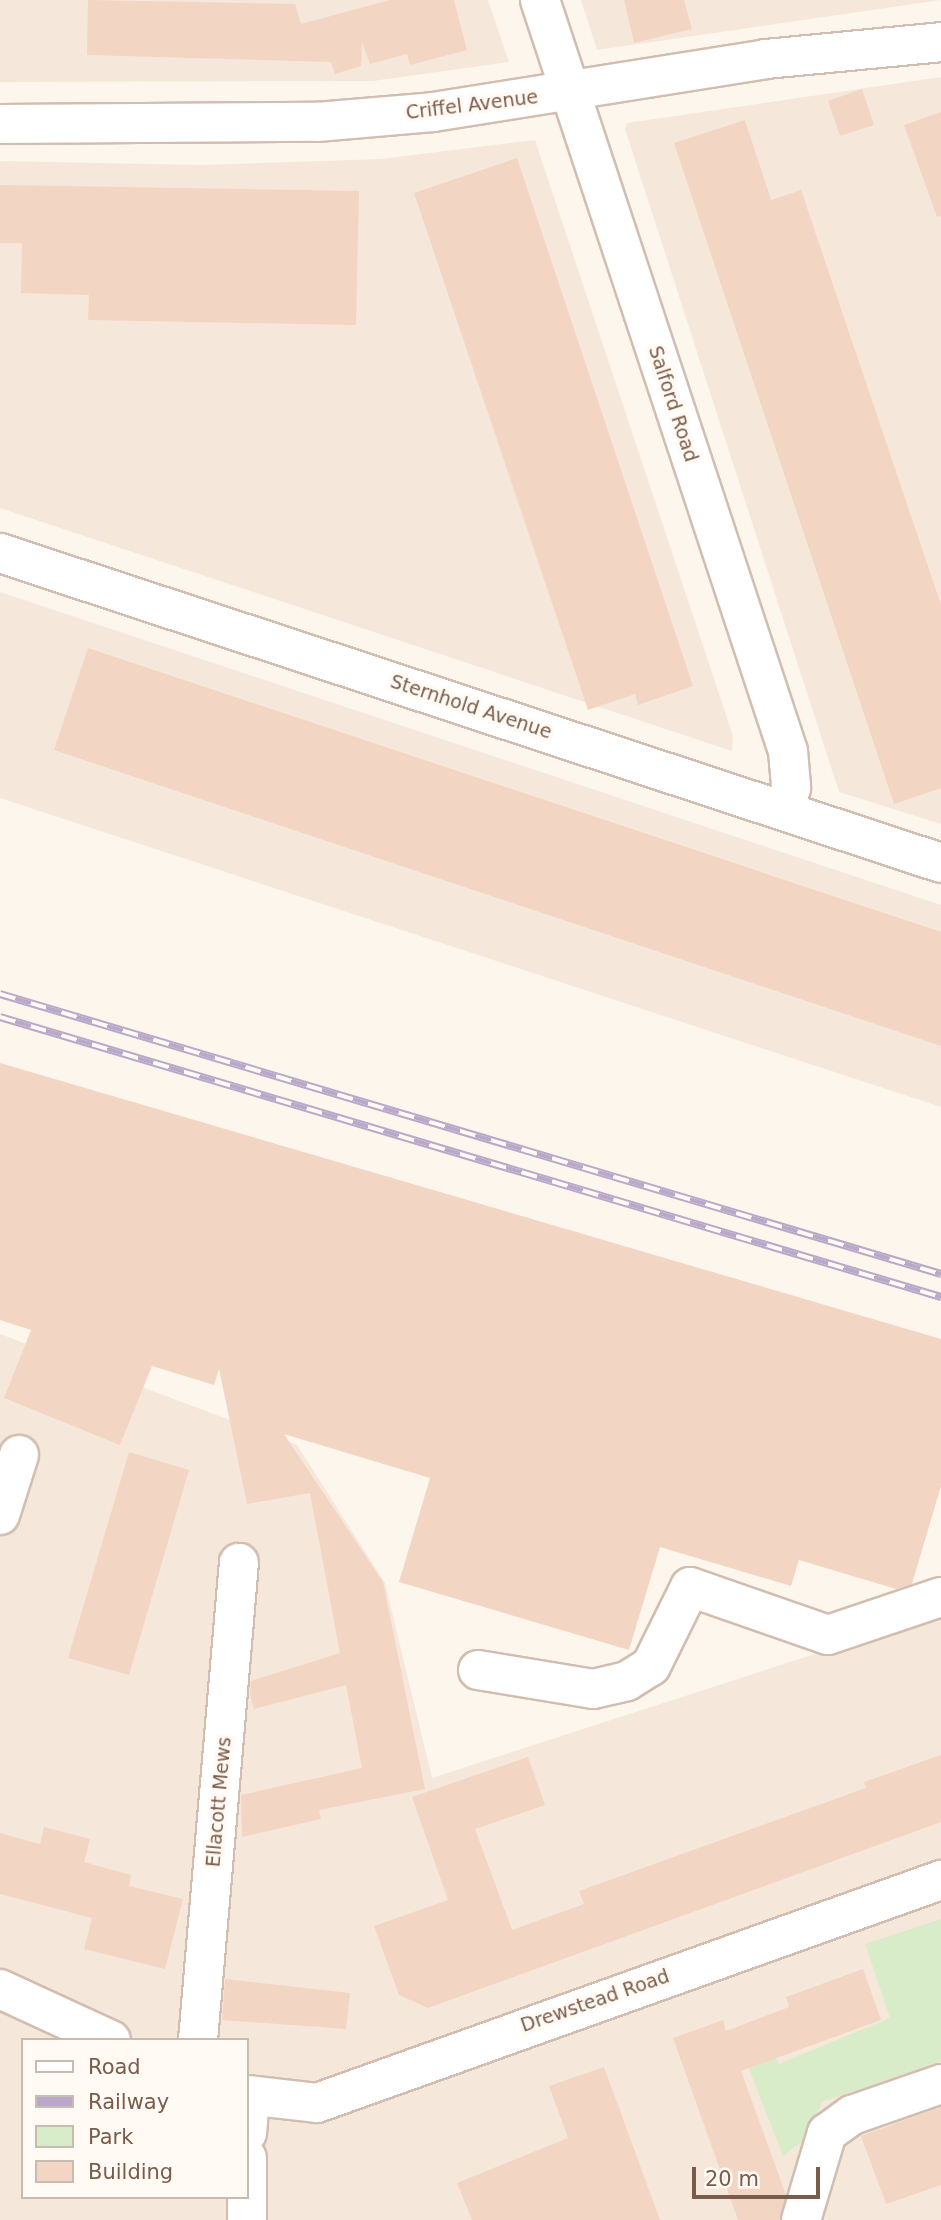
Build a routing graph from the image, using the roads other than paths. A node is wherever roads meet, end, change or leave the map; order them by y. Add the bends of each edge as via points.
1 (541, 0) edge
2 (941, 42) edge
3 (571, 92) junction
4 (0, 124) edge
5 (0, 553) edge
6 (784, 809) junction
7 (941, 863) edge
8 (19, 1455) dead end
9 (0, 1515) edge
10 (239, 1563) dead end
11 (941, 1597) edge
12 (478, 1670) dead end
13 (941, 1880) edge
14 (0, 1989) edge
15 (107, 2038) edge
16 (198, 2038) edge
17 (941, 2084) edge
18 (249, 2095) edge
19 (248, 2114) edge
20 (247, 2199) edge
21 (247, 2220) edge
22 (801, 2220) edge

1 - 3 street, Salford Road
2 - 3 street, Criffel Avenue via 766,59
3 - 4 street, Criffel Avenue via 317,122
3 - 6 street, Salford Road via 788,751 791,788
5 - 6 street, Sternhold Avenue
6 - 7 street, Sternhold Avenue
8 - 9 street
10 - 16 street, Ellacott Mews
11 - 12 street via 828,1635 690,1587 651,1666 627,1681 593,1689
13 - 18 street, Drewstead Road via 317,2103
14 - 15 street
17 - 22 street via 852,2115 827,2133
18 - 19 street
20 - 21 street

